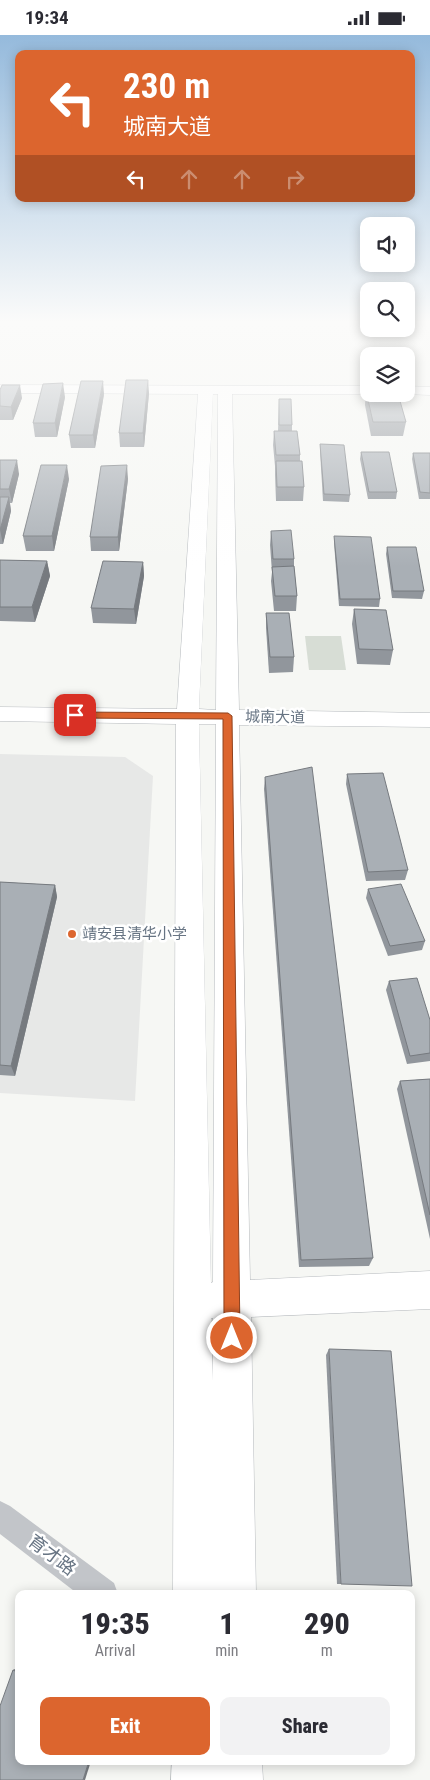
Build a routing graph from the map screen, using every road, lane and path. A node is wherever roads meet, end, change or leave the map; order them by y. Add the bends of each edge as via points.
1 (215, 404) edge
2 (217, 404) edge
3 (0, 714) edge
4 (430, 720) edge
5 (188, 722) junction
6 (228, 723) junction
7 (0, 728) edge
8 (430, 734) edge
9 (430, 1291) edge
10 (232, 1299) junction
11 (192, 1301) junction
12 (0, 1516) edge
13 (98, 1590) edge
14 (195, 1590) edge
15 (234, 1590) edge
16 (196, 1765) edge
17 (238, 1765) edge
18 (196, 1780) edge
19 (238, 1780) edge

1 - 5 main road
2 - 6 main road
3 - 5 main road, 城南大道
4 - 6 main road, 城南大道
5 - 6 main road, 城南大道
5 - 7 main road, 城南大道
5 - 11 main road
6 - 8 main road, 城南大道
6 - 10 main road
9 - 10 main road
10 - 11 main road
10 - 15 main road
11 - 14 main road
12 - 13 street, 育才路
16 - 18 main road
17 - 19 main road

